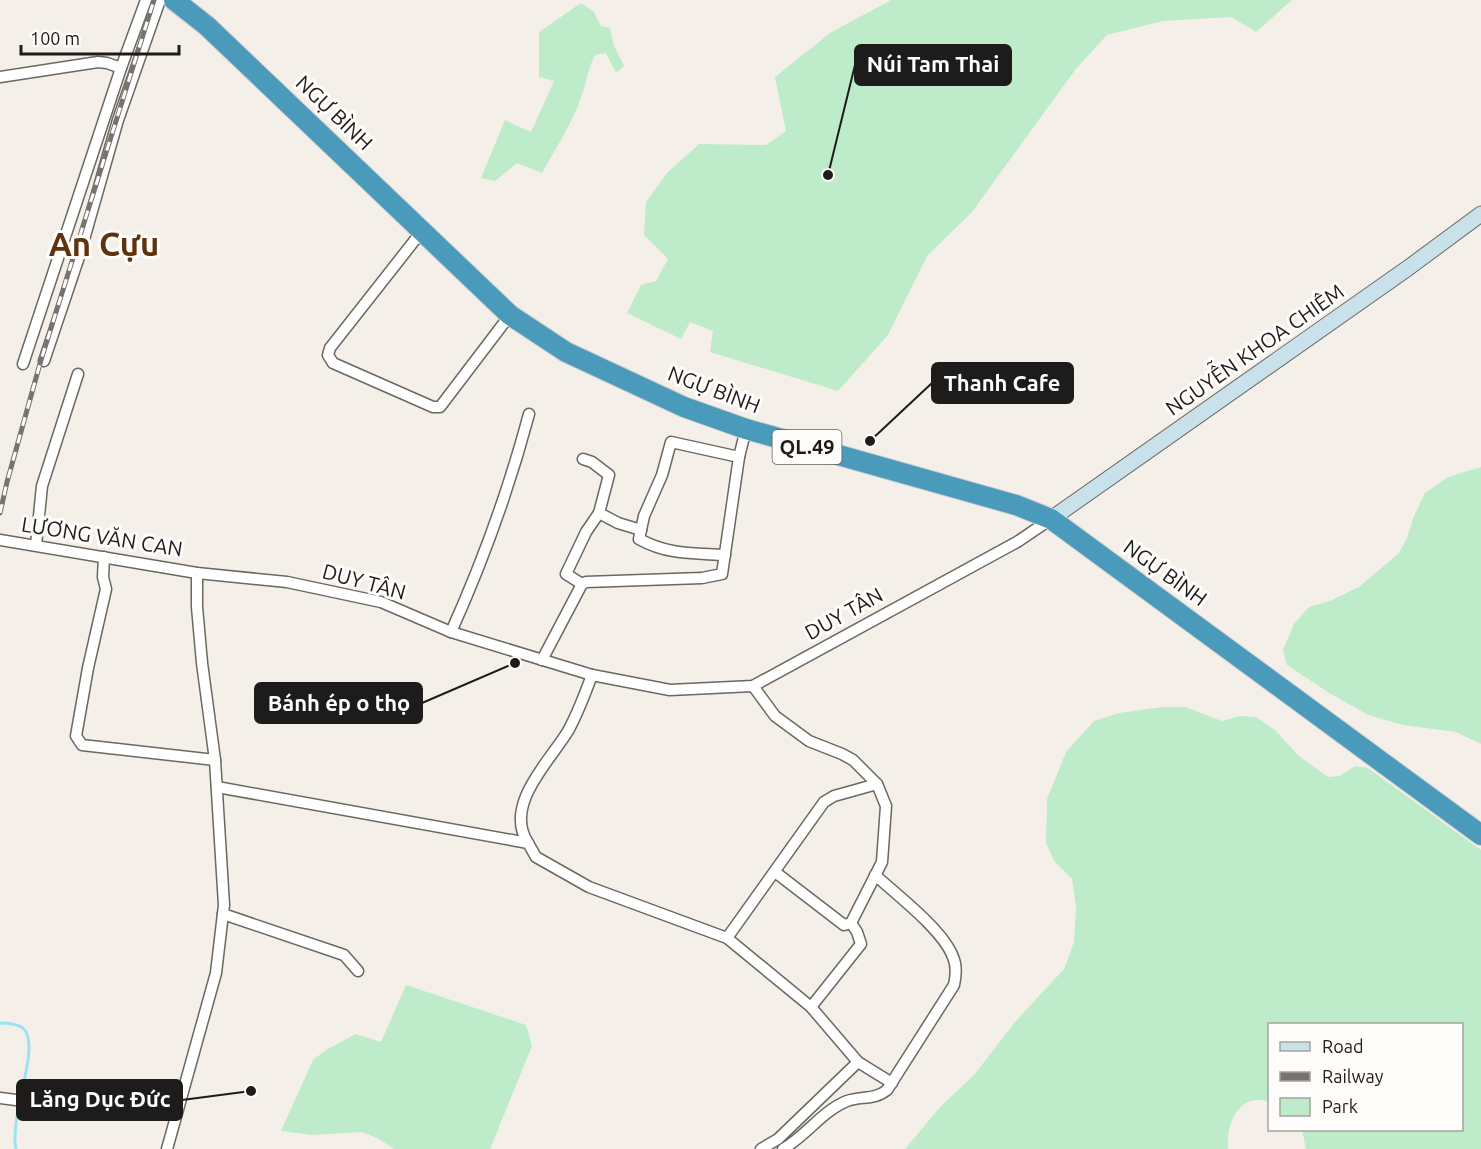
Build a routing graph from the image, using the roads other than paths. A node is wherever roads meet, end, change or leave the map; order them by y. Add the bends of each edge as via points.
1 (146, 0) edge
2 (160, 0) edge
3 (174, 0) edge
4 (121, 68) junction
5 (0, 77) edge
6 (1481, 214) edge
7 (422, 231) junction
8 (510, 315) junction
9 (44, 361) dead end
10 (23, 364) dead end
11 (78, 374) dead end
12 (529, 414) dead end
13 (746, 429) junction
14 (740, 457) junction
15 (583, 459) dead end
16 (599, 513) junction
17 (1051, 519) junction
18 (641, 530) junction
19 (0, 540) edge
20 (36, 546) junction
21 (725, 555) junction
22 (104, 556) junction
23 (197, 573) junction
24 (582, 584) junction
25 (451, 632) junction
26 (542, 660) junction
27 (592, 675) junction
28 (753, 686) junction
29 (215, 760) junction
30 (877, 784) junction
31 (217, 787) junction
32 (1481, 835) edge
33 (528, 843) junction
34 (775, 872) junction
35 (875, 875) junction
36 (223, 914) junction
37 (851, 923) junction
38 (727, 939) junction
39 (358, 971) dead end
40 (811, 1007) junction
41 (858, 1062) junction
42 (892, 1083) junction
43 (0, 1098) edge
44 (16, 1100) dead end
45 (167, 1149) edge
46 (761, 1149) edge
47 (783, 1149) edge

1 - 4 street
2 - 9 street via 118,120
3 - 7 highway, NGỰ BÌNH / QL.49 via 207,26
4 - 5 street via 98,62
4 - 10 street
6 - 17 street, NGUYỄN KHOA CHIÊM
7 - 8 highway, NGỰ BÌNH / QL.49
7 - 8 street via 330,348 328,356 333,363 440,407
8 - 13 highway, NGỰ BÌNH / QL.49 via 566,352 684,407
11 - 20 street via 42,486
12 - 25 street via 499,515
13 - 14 street
13 - 17 highway, NGỰ BÌNH / QL.49 via 1016,505
14 - 18 street via 671,442
14 - 21 street
15 - 16 street via 609,475
16 - 18 street
16 - 24 street via 566,574
17 - 28 street, DUY TÂN via 1017,542
17 - 32 highway, NGỰ BÌNH / QL.49
18 - 21 street via 639,539 656,548
19 - 20 street, LƯƠNG VĂN CAN
20 - 22 street, LƯƠNG VĂN CAN
21 - 24 street via 722,574
22 - 23 street, LƯƠNG VĂN CAN
22 - 29 street via 106,589 76,736 82,745
23 - 25 street, DUY TÂN via 287,582 381,602
23 - 29 street via 202,663
24 - 26 street
25 - 26 street, DUY TÂN
26 - 27 street, DUY TÂN
27 - 28 street, DUY TÂN via 670,690
27 - 33 street via 574,720 526,796 523,836
28 - 30 street via 779,719 809,741 853,760
29 - 31 street
30 - 34 street via 824,802
30 - 35 street via 885,806 882,862
31 - 33 street
31 - 36 street
33 - 38 street via 536,856 589,887
34 - 37 street via 844,925
34 - 38 street
35 - 37 street
35 - 42 street via 932,927 954,958 956,970 945,1002
36 - 39 street via 344,955
36 - 45 street via 216,973
37 - 40 street via 861,944
38 - 40 street
40 - 41 street
41 - 42 street
41 - 46 street via 778,1139
42 - 47 street via 880,1096 857,1098 832,1109
43 - 44 street

